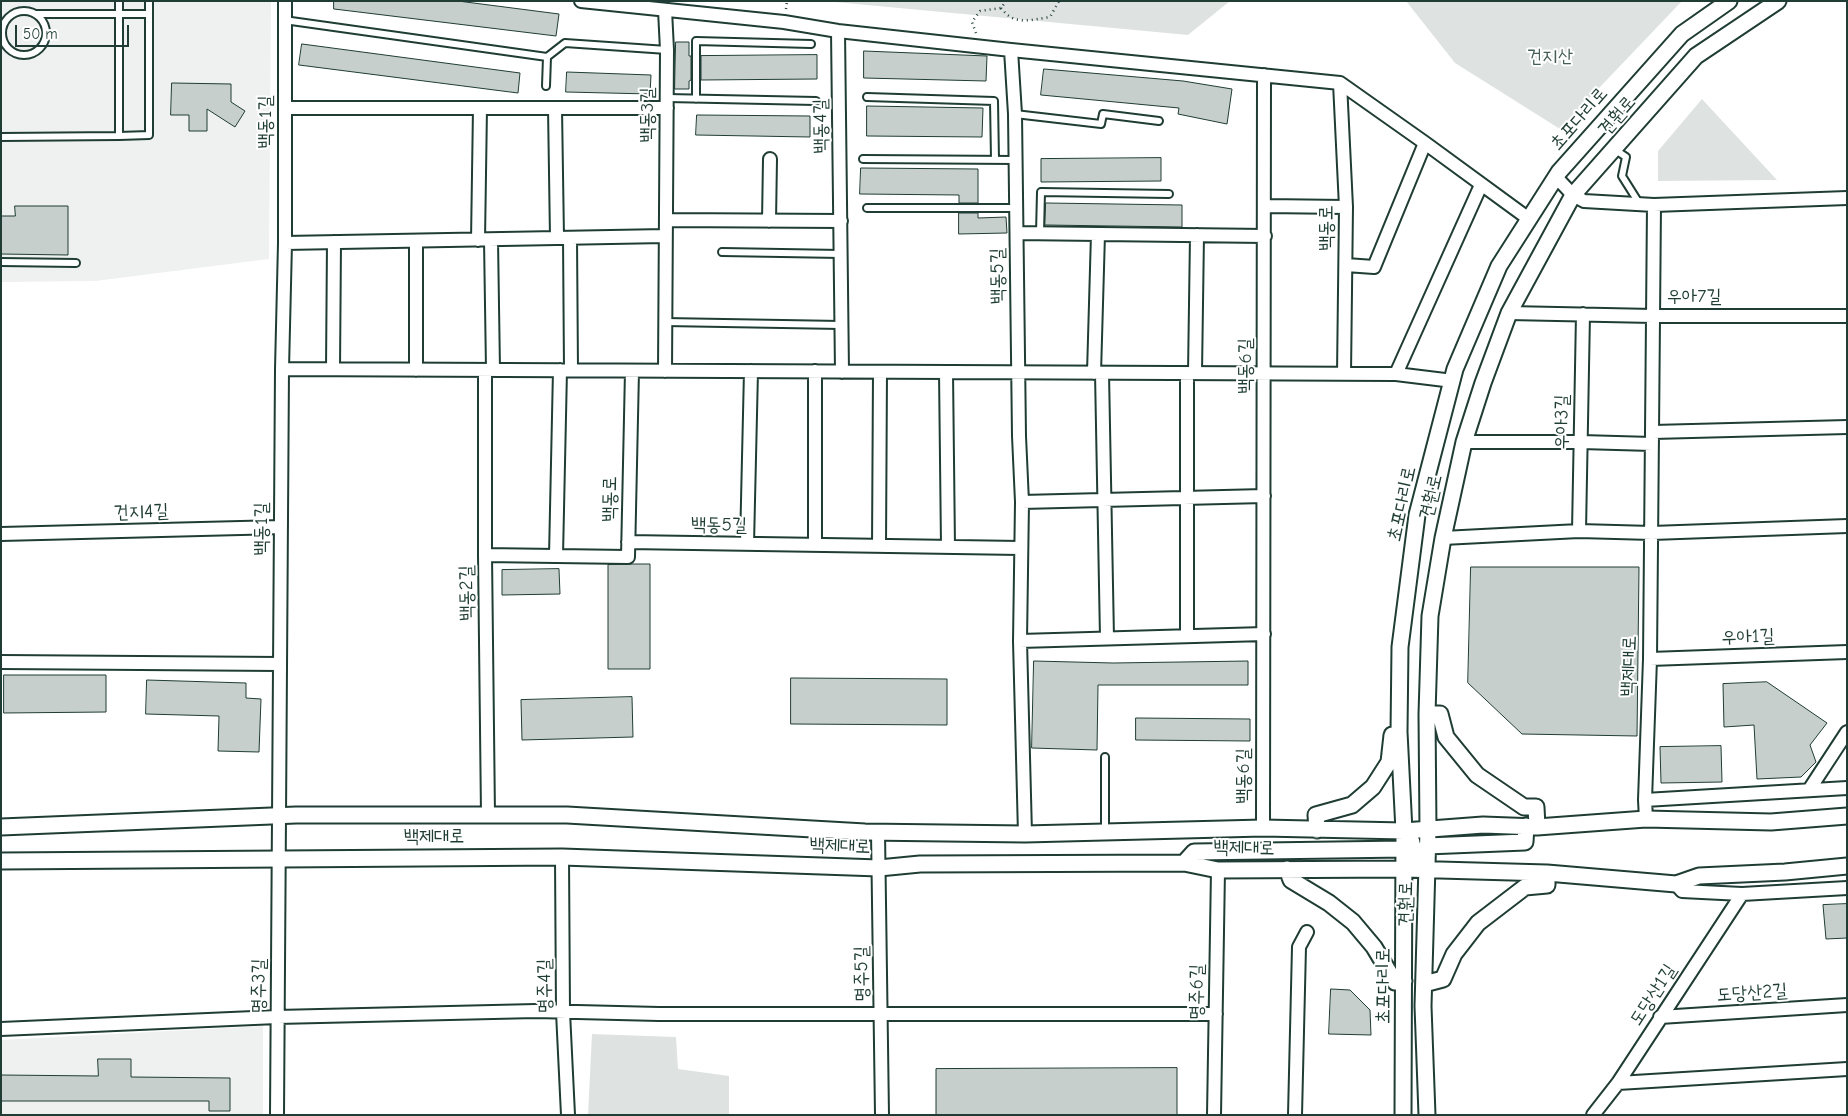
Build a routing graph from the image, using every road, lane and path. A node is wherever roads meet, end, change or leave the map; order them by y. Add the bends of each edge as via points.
1 (119, 1) edge
2 (149, 1) edge
3 (285, 1) edge
4 (581, 1) edge
5 (1006, 1) edge
6 (1059, 1) edge
7 (1730, 1) edge
8 (1778, 1) edge
9 (1001, 8) junction
10 (665, 10) junction
11 (35, 14) junction
12 (149, 14) junction
13 (119, 15) junction
14 (284, 20) junction
15 (838, 31) junction
16 (811, 44) dead end
17 (981, 46) junction
18 (667, 50) junction
19 (1011, 50) junction
20 (547, 57) junction
21 (1264, 75) junction
22 (1340, 83) junction
23 (546, 86) dead end
24 (867, 97) dead end
25 (696, 99) junction
26 (816, 101) dead end
27 (667, 103) junction
28 (285, 108) junction
29 (480, 108) junction
30 (555, 108) junction
31 (1015, 114) junction
32 (1159, 121) dead end
33 (119, 136) junction
34 (1, 137) edge
35 (1425, 142) junction
36 (1614, 149) junction
37 (863, 159) dead end
38 (770, 160) dead end
39 (995, 160) junction
40 (1016, 160) junction
41 (1556, 177) junction
42 (1481, 185) junction
43 (1169, 194) dead end
44 (1573, 195) junction
45 (1847, 198) edge
46 (1640, 204) junction
47 (1654, 204) junction
48 (1265, 206) junction
49 (1346, 207) junction
50 (867, 208) dead end
51 (1016, 208) junction
52 (1529, 219) junction
53 (666, 220) junction
54 (770, 221) junction
55 (841, 221) junction
56 (1016, 233) junction
57 (1040, 233) junction
58 (1098, 234) junction
59 (1196, 235) junction
60 (665, 236) junction
61 (1265, 236) junction
62 (563, 238) junction
63 (484, 240) junction
64 (416, 241) junction
65 (334, 242) junction
66 (285, 243) junction
67 (722, 252) dead end
68 (841, 254) junction
69 (1, 262) edge
70 (76, 263) dead end
71 (1346, 265) junction
72 (1509, 313) junction
73 (1583, 314) junction
74 (1653, 316) junction
75 (1847, 316) edge
76 (665, 322) junction
77 (841, 325) junction
78 (282, 369) junction
79 (333, 369) junction
80 (416, 370) junction
81 (489, 370) junction
82 (566, 370) junction
83 (632, 371) junction
84 (664, 371) junction
85 (751, 371) junction
86 (815, 372) junction
87 (842, 372) junction
88 (880, 372) junction
89 (946, 372) junction
90 (1018, 372) junction
91 (1098, 373) junction
92 (1191, 373) junction
93 (1265, 374) junction
94 (1344, 374) junction
95 (1396, 374) junction
96 (1452, 381) junction
97 (1847, 427) edge
98 (1652, 438) junction
99 (1464, 442) junction
100 (1581, 442) junction
101 (1264, 496) junction
102 (1187, 498) junction
103 (1104, 500) junction
104 (1022, 502) junction
105 (281, 526) junction
106 (1847, 526) edge
107 (1579, 531) junction
108 (1652, 533) junction
109 (1, 534) edge
110 (1443, 538) junction
111 (628, 542) junction
112 (747, 544) junction
113 (815, 545) junction
114 (879, 546) junction
115 (948, 547) junction
116 (1020, 548) junction
117 (485, 555) junction
118 (556, 556) junction
119 (1264, 634) junction
120 (1187, 636) junction
121 (1107, 638) junction
122 (1020, 641) junction
123 (1847, 652) edge
124 (1650, 659) junction
125 (1, 662) edge
126 (280, 664) junction
127 (1428, 714) junction
128 (1399, 732) junction
129 (1847, 732) edge
130 (1105, 757) dead end
131 (1847, 788) edge
132 (1809, 790) junction
133 (1645, 800) junction
134 (488, 815) junction
135 (280, 816) junction
136 (1847, 816) edge
137 (1646, 819) junction
138 (1531, 826) junction
139 (1, 827) edge
140 (1263, 828) junction
141 (1317, 830) junction
142 (1428, 830) junction
143 (1404, 831) junction
144 (878, 832) junction
145 (1105, 832) junction
146 (1025, 834) junction
147 (1428, 846) junction
148 (1404, 849) junction
149 (562, 856) junction
150 (279, 858) junction
151 (1, 861) edge
152 (1184, 863) junction
153 (1847, 866) edge
154 (878, 868) junction
155 (1287, 869) junction
156 (1404, 869) junction
157 (1218, 870) junction
158 (1426, 871) junction
159 (1546, 873) junction
160 (1676, 884) junction
161 (1847, 888) edge
162 (1742, 894) junction
163 (1307, 932) dead end
164 (1404, 981) junction
165 (1424, 984) junction
166 (1847, 1005) edge
167 (563, 1012) junction
168 (881, 1014) junction
169 (1216, 1014) junction
170 (277, 1017) junction
171 (1660, 1017) junction
172 (1, 1029) edge
173 (1847, 1069) edge
174 (1618, 1083) junction
175 (277, 1115) edge
176 (568, 1115) edge
177 (882, 1115) edge
178 (1214, 1115) edge
179 (1295, 1115) edge
180 (1403, 1115) edge
181 (1427, 1115) edge
182 (1592, 1115) edge

1 - 13 lane
2 - 12 lane
3 - 14 street, 백동1길
4 - 10 street
5 - 9 path
6 - 9 path via 1050,17 1019,21 1007,17
7 - 41 street, 초포다리로 via 1682,34
8 - 36 street, 견훤로 via 1696,56
9 - 17 path via 980,11 972,22
10 - 15 street
10 - 18 street, 백동3길
11 - 11 lane via 44,25 45,40 36,51 16,54 5,44 4,23 14,13
11 - 13 lane
12 - 13 lane
12 - 33 lane via 150,135
13 - 33 lane
14 - 20 lane
14 - 28 street, 백동1길
15 - 17 street
15 - 55 street, 백동4길
16 - 25 lane via 696,41
17 - 19 street
18 - 20 lane via 565,42
18 - 27 street, 백동3길
19 - 21 street
19 - 31 street, 백동5길
20 - 23 lane
21 - 22 street
21 - 48 street, 백동6길
22 - 35 street
22 - 49 street, 백동로
24 - 39 lane via 994,101
25 - 26 lane
25 - 27 lane
27 - 30 street
27 - 53 street, 백동3길
28 - 29 street
28 - 66 street, 백동1길
29 - 30 street
29 - 63 street
30 - 62 street
31 - 32 lane via 1101,124 1103,114
31 - 40 street, 백동5길
33 - 34 lane
35 - 42 street
35 - 71 street via 1374,267
36 - 44 street, 견훤로
36 - 46 lane via 1626,157 1622,176
37 - 39 lane
38 - 54 street
39 - 40 lane
40 - 51 street, 백동5길
41 - 44 street
41 - 52 street, 초포다리로
42 - 52 street
42 - 95 street
43 - 57 lane via 1041,192
44 - 46 street via 1584,201
44 - 72 street, 견훤로
45 - 47 street
46 - 47 street
47 - 74 street, 우아7길
48 - 49 street
48 - 61 street, 백동6길
49 - 71 street, 백동로
50 - 51 lane
51 - 56 street, 백동5길
52 - 96 street, 초포다리로 via 1499,266 1454,369
53 - 54 street
53 - 60 street, 백동3길
54 - 55 street
55 - 68 street, 백동4길
56 - 57 street
56 - 90 street, 백동5길
57 - 58 street
58 - 59 street
58 - 91 street
59 - 61 street
59 - 92 street
60 - 62 street
60 - 76 street, 백동3길
61 - 93 street, 백동6길
62 - 63 street
62 - 82 street
63 - 64 street
63 - 81 street
64 - 65 street
64 - 80 street
65 - 66 street
65 - 79 street
66 - 78 street, 백동1길
67 - 68 lane
68 - 77 street, 백동4길
69 - 70 lane
71 - 94 street, 백동로
72 - 73 street
72 - 99 street, 견훤로
73 - 74 street
73 - 100 street, 우아3길
74 - 75 street, 우아7길
74 - 98 street
76 - 77 lane
76 - 84 street, 백동3길
77 - 87 street, 백동4길
78 - 79 street
78 - 105 street, 백동1길
79 - 80 street
80 - 81 street
81 - 82 street
81 - 117 street, 백동2길
82 - 83 street
82 - 118 street
83 - 84 street
83 - 111 street, 백동로
84 - 85 street
85 - 86 street
85 - 112 street
86 - 87 street
86 - 113 street
87 - 88 street
88 - 89 street
88 - 114 street
89 - 90 street
89 - 115 street
90 - 91 street
90 - 104 street, 백동5길
91 - 92 street
91 - 103 street
92 - 93 street
92 - 102 street
93 - 94 street
93 - 101 street, 백동6길
94 - 95 street
95 - 96 street
96 - 128 street, 초포다리로 via 1417,515 1400,647
97 - 98 street
98 - 100 street
98 - 108 street
99 - 100 street
99 - 110 street, 견훤로
100 - 107 street, 우아3길
101 - 102 street
101 - 119 street, 백동6길
102 - 103 street
102 - 120 street
103 - 104 street
103 - 121 street
104 - 116 street, 백동5길
105 - 109 street, 건지4길
105 - 126 street, 백동1길
106 - 108 street
107 - 108 street
107 - 110 street
108 - 124 street, 백제대로
110 - 127 street, 견훤로 via 1430,616
111 - 112 street, 백동5길
111 - 118 street, 백동로 via 628,557
112 - 113 street, 백동5길
113 - 114 street, 백동5길
114 - 115 street, 백동5길
115 - 116 street, 백동5길
116 - 122 street, 백동5길
117 - 118 street, 백동로
117 - 134 street, 백동2길
119 - 120 street
119 - 140 street, 백동6길
120 - 121 street
121 - 122 street
122 - 146 street, 백동5길
123 - 124 street, 우아1길
124 - 133 street, 백제대로
125 - 126 street
126 - 135 street, 백동1길
127 - 138 street via 1440,714 1446,737 1476,775 1524,806 1536,807
127 - 142 street, 견훤로
128 - 141 street via 1392,733 1389,762 1373,787 1352,805 1316,815
128 - 143 street, 초포다리로
129 - 132 street
130 - 145 lane
131 - 132 street
132 - 133 street
133 - 137 street, 백제대로
134 - 135 street, 백제대로
134 - 144 street, 백제대로 via 567,815
135 - 139 street, 백제대로
135 - 150 street, 명주3길
136 - 137 street, 백제대로 via 1771,822
137 - 138 street, 백제대로
138 - 142 street, 백제대로 via 1483,825
138 - 147 street via 1525,842
140 - 141 street, 백제대로
140 - 145 street, 백제대로
141 - 143 street, 백제대로
142 - 143 street, 백제대로
142 - 147 street, 견훤로
142 - 148 street
143 - 148 street, 초포다리로
144 - 146 street, 백제대로
144 - 154 street, 명주5길
145 - 146 street, 백제대로
147 - 156 street
147 - 158 street, 견훤로
148 - 152 street via 1194,852
148 - 156 street, 초포다리로
149 - 150 street, 백제대로
149 - 154 street, 백제대로
149 - 167 street, 명주4길
150 - 151 street, 백제대로
150 - 170 street, 명주3길
152 - 154 street, 백제대로 via 920,864
152 - 157 street, 백제대로
153 - 160 street, 백제대로 via 1699,876
154 - 168 street, 명주5길
155 - 156 street, 백제대로
155 - 157 street, 백제대로
155 - 164 street via 1291,880 1353,922 1374,947 1395,982
156 - 158 street, 백제대로
156 - 164 street, 초포다리로
157 - 169 street, 명주6길
158 - 159 street, 백제대로
158 - 165 street, 견훤로
159 - 160 street, 백제대로
159 - 165 street via 1547,885 1525,888 1478,923 1454,954 1443,979
160 - 162 street, 백제대로 via 1682,891
161 - 162 street, 백제대로
162 - 171 street, 도당산1길
163 - 179 street via 1299,947
164 - 180 street, 초포다리로
165 - 181 street, 견훤로
166 - 171 street, 도당산2길
167 - 168 street
167 - 170 street
167 - 176 street, 명주4길
168 - 169 street
168 - 177 street, 명주5길
169 - 178 street, 명주6길
170 - 172 street
170 - 175 street, 명주3길
171 - 174 street, 도당산1길
173 - 174 street
174 - 182 street, 도당산1길

